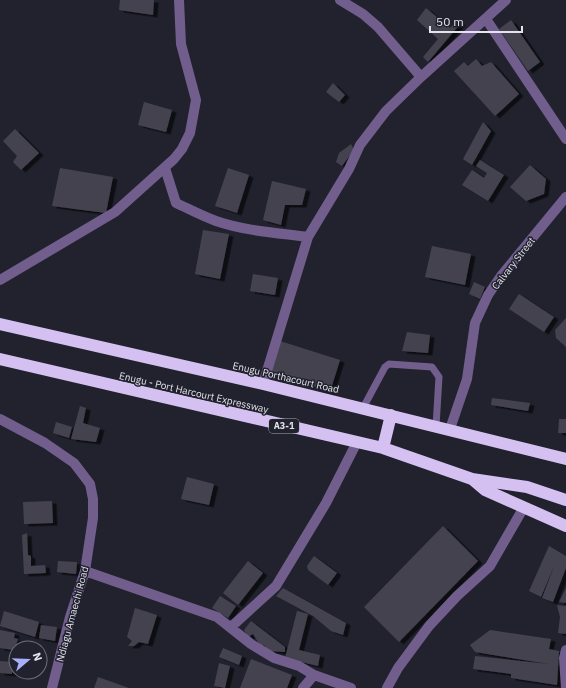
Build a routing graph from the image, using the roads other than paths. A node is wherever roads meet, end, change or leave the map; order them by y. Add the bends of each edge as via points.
1 (180, 0) edge
2 (340, 0) edge
3 (506, 0) edge
4 (486, 19) junction
5 (421, 77) junction
6 (566, 138) edge
7 (165, 168) junction
8 (566, 197) edge
9 (308, 237) junction
10 (0, 280) edge
11 (0, 324) edge
12 (0, 359) edge
13 (263, 384) junction
14 (363, 408) junction
15 (390, 415) junction
16 (0, 419) edge
17 (436, 426) junction
18 (450, 430) junction
19 (357, 442) junction
20 (383, 448) junction
21 (563, 457) edge
22 (472, 479) junction
23 (566, 500) edge
24 (524, 507) junction
25 (566, 526) edge
26 (85, 571) junction
27 (231, 627) junction
28 (566, 650) edge
29 (314, 675) junction
30 (52, 688) edge
31 (302, 688) edge
32 (350, 688) edge
33 (387, 688) edge
34 (566, 688) edge

1 - 7 street via 181,44 196,100 190,133 182,149
2 - 5 street via 378,27
3 - 4 street
4 - 5 street
4 - 6 street
5 - 9 street via 386,111 360,146
7 - 9 street via 176,203 217,221 262,231
7 - 10 street via 115,212
8 - 18 street, Calvary Street via 500,276 488,295 475,323 467,379
9 - 13 street
11 - 13 highway, Enugu Porthacourt Road
12 - 19 highway, Enugu - Port Harcourt Expressway / A3-1
13 - 14 highway, Enugu Porthacourt Road
14 - 15 highway, Enugu Porthacourt Road
14 - 17 lane via 389,364 432,367 439,377
15 - 17 highway, Enugu Porthacourt Road
15 - 20 highway
16 - 26 street, Ndiagu Amaechi Road via 45,443 74,463 90,484 93,518
17 - 18 highway, Enugu Porthacourt Road
18 - 21 highway, Enugu Porthacourt Road
19 - 20 highway, Enugu - Port Harcourt Expressway / A3-1
19 - 27 street via 326,503 276,586
20 - 22 highway, Enugu - Port Harcourt Expressway / A3-1
22 - 23 highway, Enugu - Port Harcourt Expressway / A3-1 via 526,487
22 - 24 highway via 485,490
24 - 25 highway
24 - 33 street via 490,566 429,626 398,668
26 - 27 street via 218,617
26 - 30 street, Ndiagu Amaechi Road
27 - 29 street via 251,644 274,658 299,666
28 - 34 street
29 - 31 street
29 - 32 street

